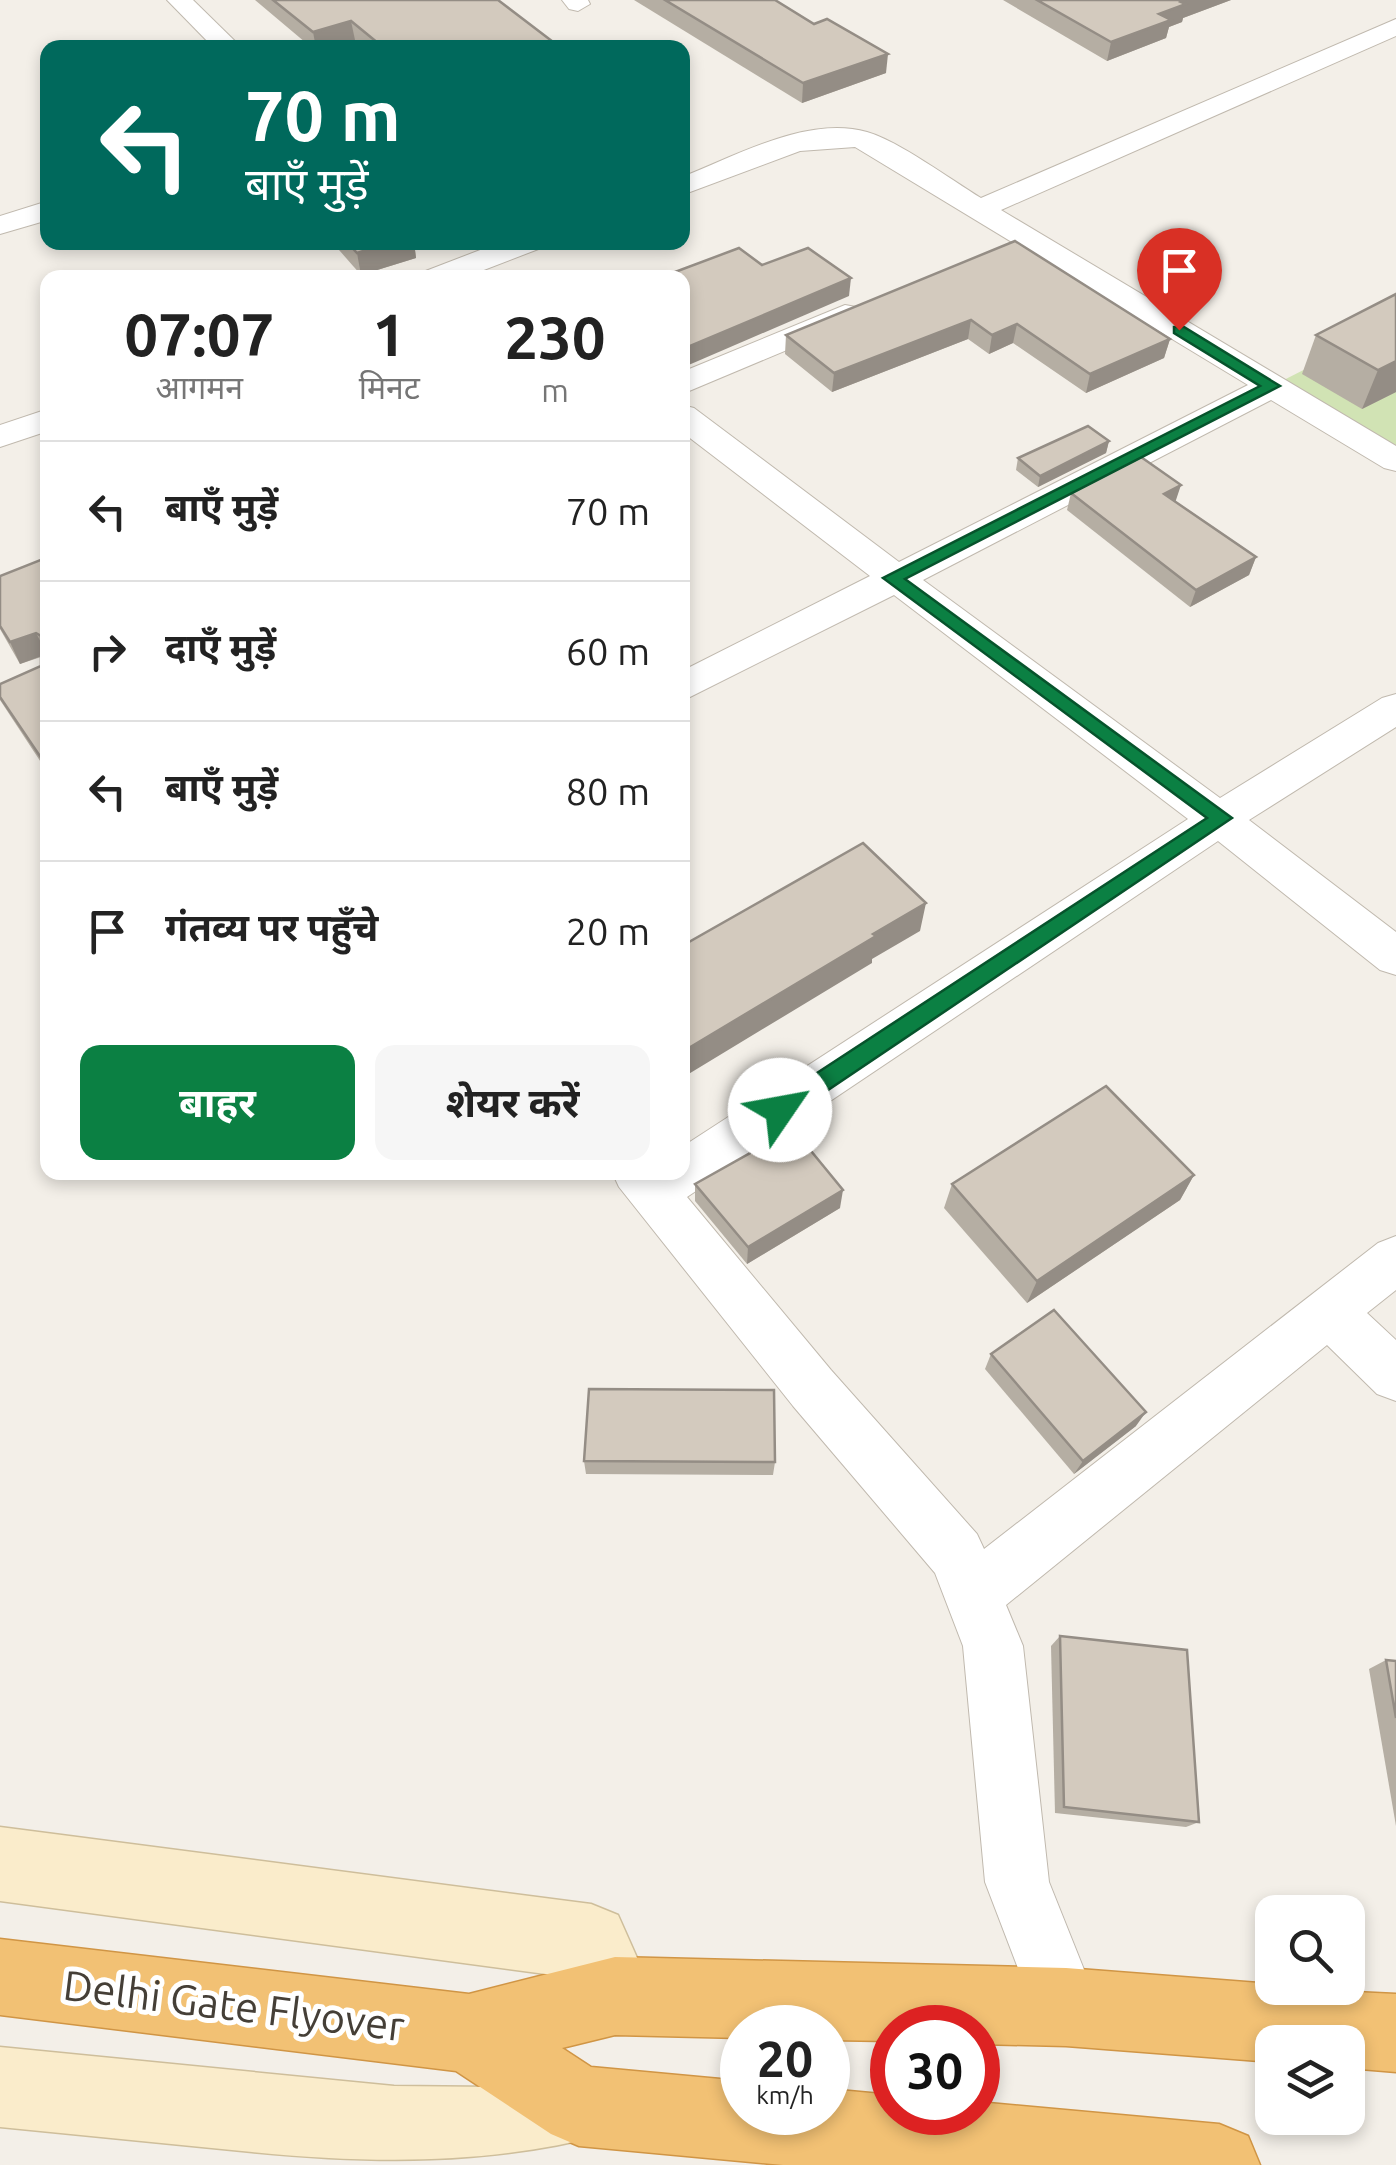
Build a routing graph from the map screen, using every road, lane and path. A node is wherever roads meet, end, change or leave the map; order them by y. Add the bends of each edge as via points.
1 (180, 0) edge
2 (1396, 27) edge
3 (222, 40) edge
4 (690, 183) edge
5 (980, 210) junction
6 (40, 212) edge
7 (0, 225) edge
8 (1024, 236) junction
9 (509, 250) edge
10 (988, 252) edge
11 (482, 260) edge
12 (455, 270) edge
13 (880, 298) edge
14 (690, 381) edge
15 (1272, 386) junction
16 (40, 422) edge
17 (690, 422) edge
18 (0, 436) edge
19 (1396, 461) edge
20 (892, 578) junction
21 (690, 684) edge
22 (1396, 708) edge
23 (1222, 818) junction
24 (1396, 957) edge
25 (690, 1155) edge
26 (645, 1183) edge
27 (1396, 1259) edge
28 (1329, 1312) junction
29 (1396, 1376) edge
30 (972, 1594) junction
31 (0, 1864) edge
32 (0, 1977) edge
33 (614, 1996) junction
34 (1066, 2007) junction
35 (469, 2033) junction
36 (1396, 2033) edge
37 (0, 2086) edge
38 (579, 2106) junction
39 (896, 2150) edge
40 (1220, 2165) edge

1 - 3 street
2 - 5 street
4 - 5 street via 836,134 862,138
5 - 8 street
6 - 7 street
8 - 10 street
8 - 15 street
9 - 11 street
11 - 12 street
13 - 14 street
15 - 19 street
15 - 20 street
16 - 18 street
17 - 20 street
20 - 21 street
20 - 23 street
22 - 23 street
23 - 24 street
23 - 25 street
26 - 30 street via 957,1554
27 - 28 street
28 - 29 street
28 - 30 street
30 - 34 street via 993,1646 1017,1882
31 - 33 main road via 591,1942
32 - 35 highway, Delhi Gate Flyover
33 - 34 highway, Delhi Gate Flyover
33 - 35 highway, Delhi Gate Flyover
34 - 36 highway, Delhi Gate Flyover
35 - 38 highway, Delhi Gate Flyover
37 - 38 main road via 394,2126 493,2127
38 - 39 highway
39 - 40 highway

